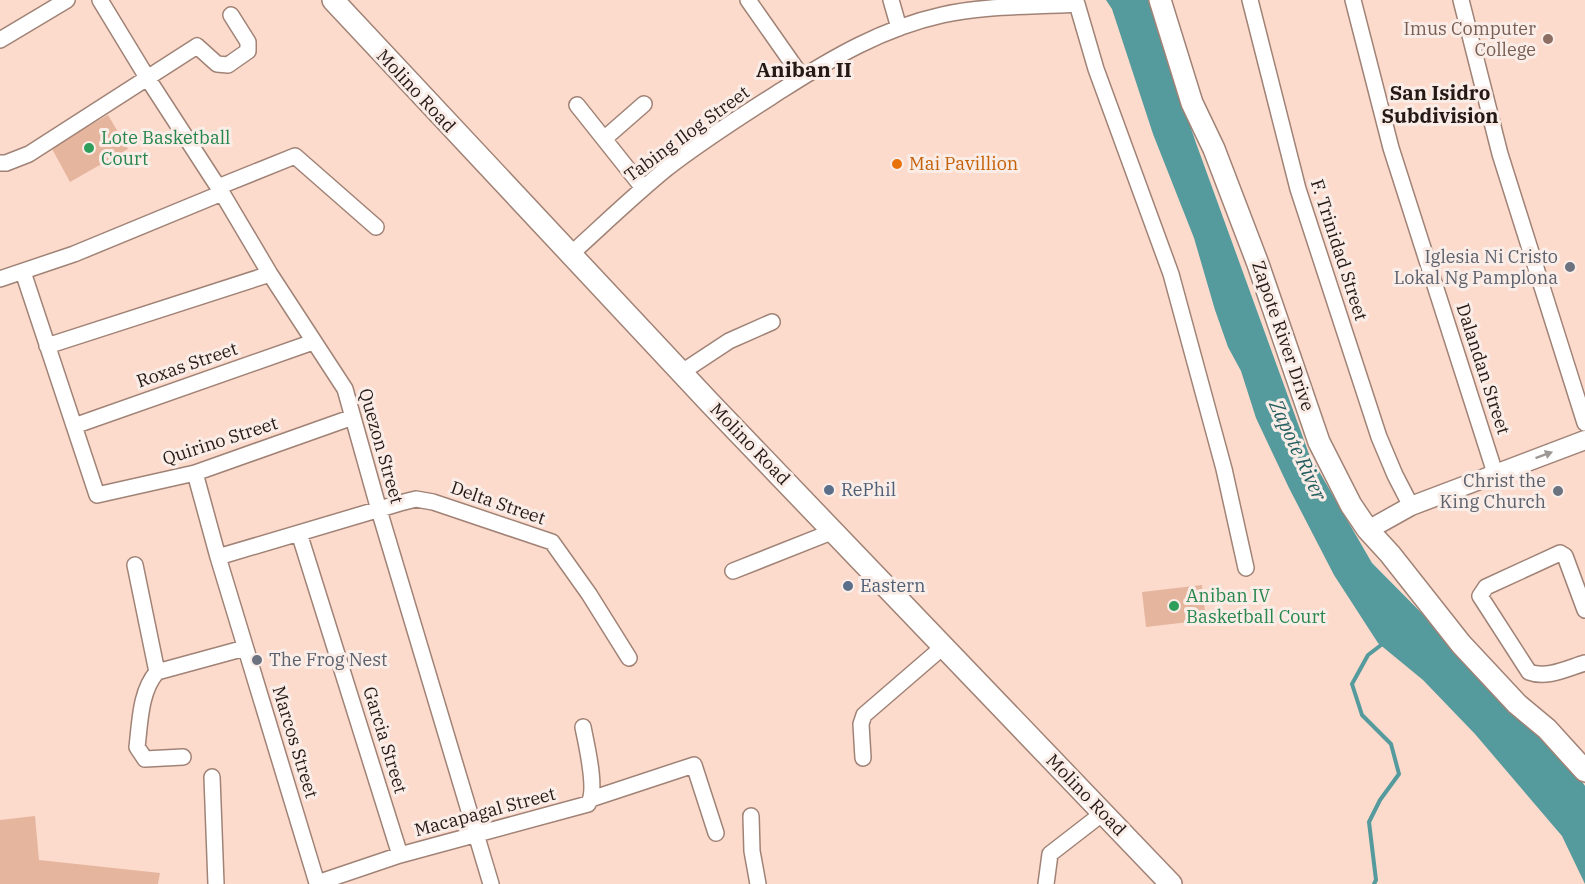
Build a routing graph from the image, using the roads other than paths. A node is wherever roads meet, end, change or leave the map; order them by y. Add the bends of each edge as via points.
1 (67, 0) edge
2 (100, 0) edge
3 (333, 0) edge
4 (748, 0) edge
5 (891, 0) edge
6 (1160, 0) edge
7 (1250, 0) edge
8 (1353, 0) edge
9 (1461, 0) edge
10 (980, 5) edge
11 (231, 15) dead end
12 (899, 28) junction
13 (0, 40) edge
14 (802, 77) junction
15 (148, 79) junction
16 (644, 104) dead end
17 (577, 105) dead end
18 (604, 139) junction
19 (0, 163) edge
20 (643, 188) junction
21 (220, 190) junction
22 (376, 227) dead end
23 (572, 254) junction
24 (22, 272) junction
25 (270, 274) junction
26 (0, 279) edge
27 (772, 322) dead end
28 (313, 342) junction
29 (47, 346) junction
30 (682, 372) junction
31 (353, 417) junction
32 (1585, 423) edge
33 (74, 426) junction
34 (1585, 440) edge
35 (195, 473) junction
36 (1496, 473) junction
37 (1411, 506) junction
38 (379, 510) junction
39 (1368, 530) junction
40 (834, 531) junction
41 (299, 533) junction
42 (218, 557) junction
43 (135, 565) dead end
44 (1246, 568) dead end
45 (733, 571) dead end
46 (1585, 610) edge
47 (944, 646) junction
48 (246, 648) junction
49 (629, 658) dead end
50 (1585, 663) edge
51 (157, 672) junction
52 (583, 727) dead end
53 (183, 757) dead end
54 (863, 758) dead end
55 (1585, 771) edge
56 (212, 777) dead end
57 (591, 800) junction
58 (1103, 813) junction
59 (751, 816) dead end
60 (716, 832) dead end
61 (477, 835) junction
62 (400, 855) junction
63 (317, 883) edge
64 (216, 884) edge
65 (491, 884) edge
66 (758, 884) edge
67 (1046, 884) edge
68 (1172, 884) edge

1 - 13 street
2 - 15 street, Quezon Street
3 - 23 main road, Molino Road
4 - 14 street
5 - 12 street
6 - 39 main road, Zapote River Drive via 1192,103 1258,264 1319,442 1351,506
7 - 37 street, F. Trinidad Street via 1298,189 1379,437
8 - 36 street, Dalandan Street via 1391,148
9 - 32 street via 1500,154
10 - 12 street, Tabing Ilog Street
10 - 44 street, Tabing Ilog Street via 1077,4 1096,69 1171,274 1224,469
11 - 15 street via 248,42 248,51 228,65 217,64 197,46
12 - 14 street, Tabing Ilog Street via 856,46
14 - 20 street, Tabing Ilog Street
15 - 19 street via 29,154
15 - 21 street, Quezon Street
16 - 18 street
17 - 18 street
18 - 20 street
20 - 23 street, Tabing Ilog Street
21 - 22 street via 295,156
21 - 24 street via 74,254
21 - 25 street, Quezon Street
23 - 30 main road, Molino Road
24 - 26 street
24 - 29 street
25 - 28 street, Quezon Street
25 - 29 street
27 - 30 street via 729,341
28 - 31 street, Quezon Street via 345,388
28 - 33 street, Roxas Street
29 - 33 street
30 - 40 main road, Molino Road
31 - 35 street, Quirino Street
31 - 38 street, Quezon Street
33 - 35 street, Quirino Street via 97,495
36 -> 34 street
35 - 42 street, Marcos Street
36 - 37 street
37 - 39 street
38 - 41 street, Delta Street
38 - 49 street, Delta Street via 416,499 433,502 552,542
38 - 61 street, Quezon Street
39 - 55 main road, Zapote River Drive via 1461,644
40 - 45 street
40 - 47 main road, Molino Road
41 - 42 street, Delta Street
41 - 62 street, Garcia Street
42 - 48 street, Marcos Street
43 - 51 street
46 - 50 street via 1565,556 1560,553 1486,587 1480,596 1529,672 1546,675
47 - 54 street via 864,715
47 - 58 main road, Molino Road
48 - 51 street
48 - 63 street, Marcos Street
51 - 53 street via 141,708 137,747 145,759
52 - 57 street
56 - 64 street
57 - 60 street, Macapagal Street via 694,765
57 - 61 street, Macapagal Street via 585,805
58 - 67 street via 1050,854
58 - 68 main road, Molino Road
59 - 66 street
61 - 62 street, Macapagal Street
61 - 65 street, Quezon Street
62 - 63 street, Macapagal Street

